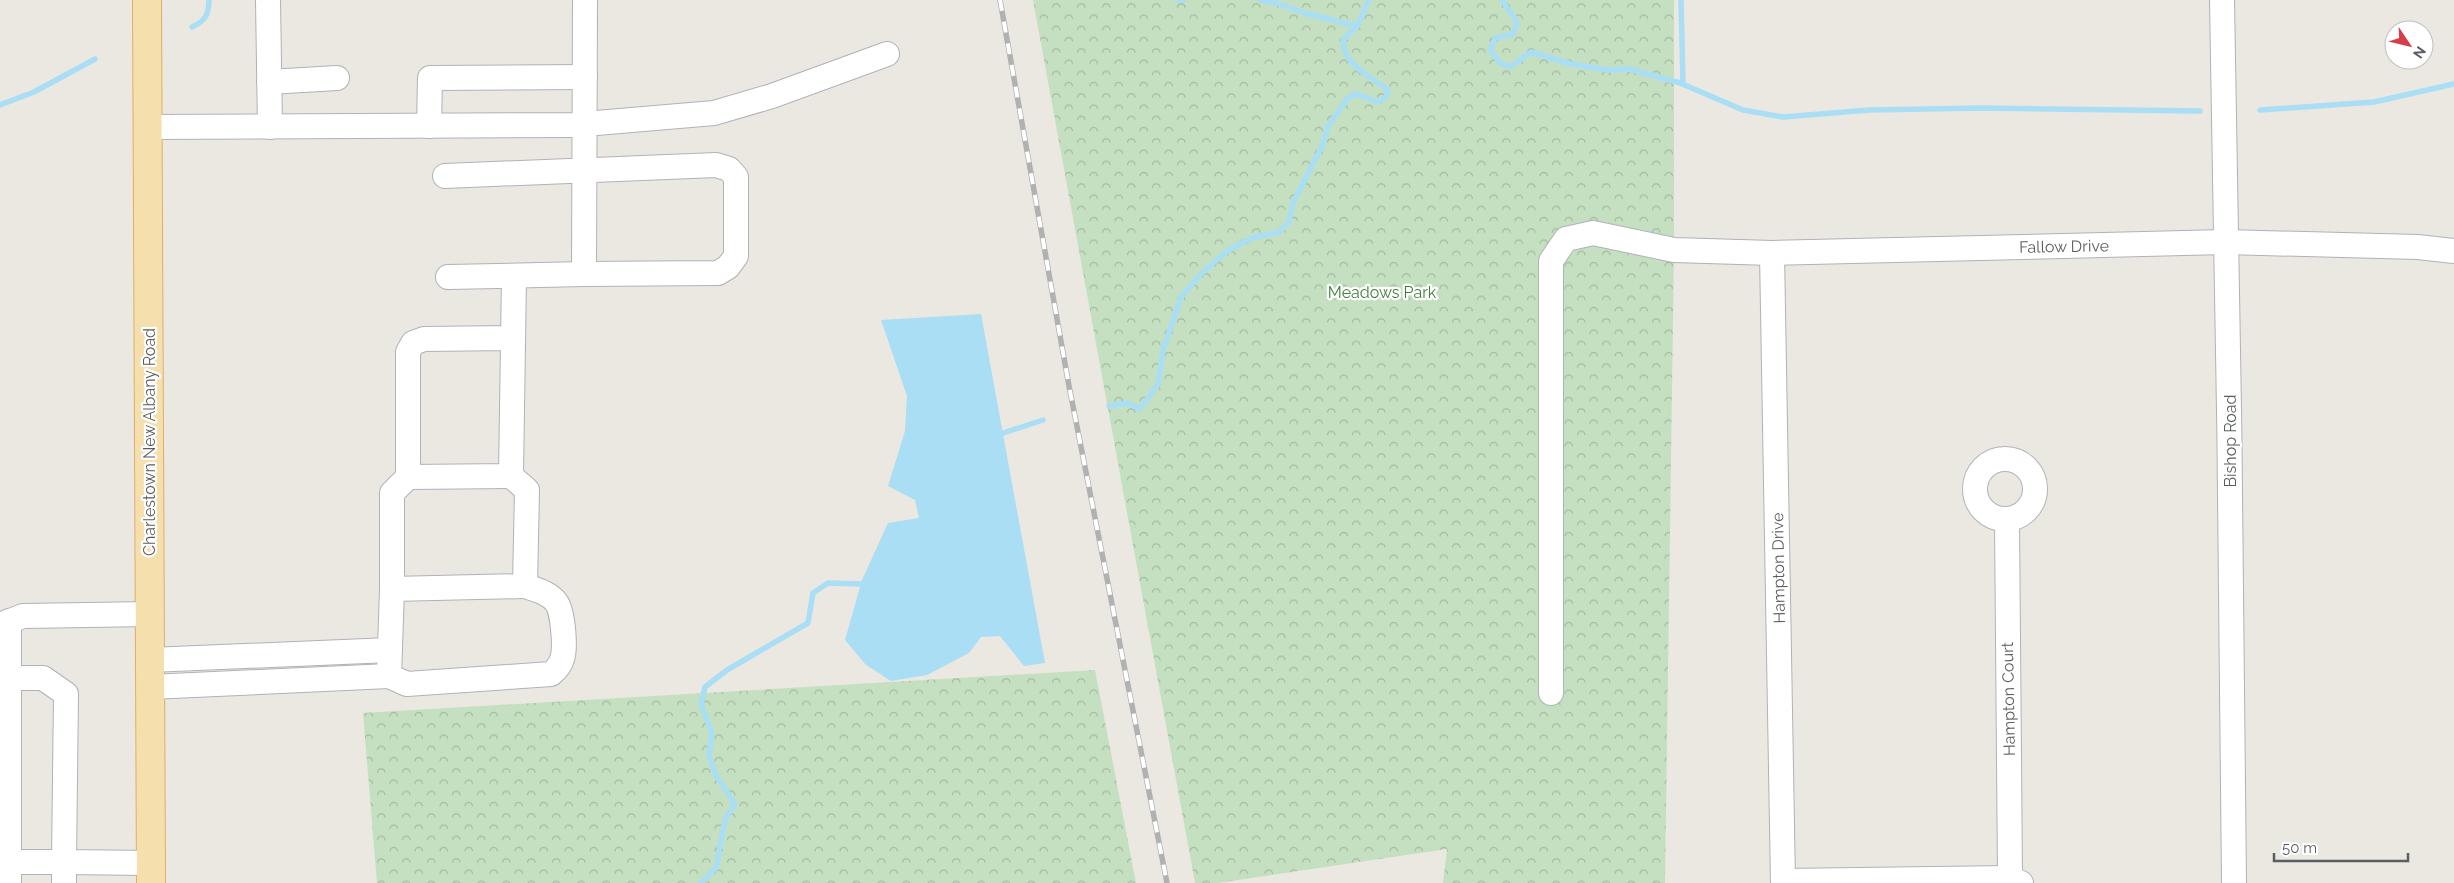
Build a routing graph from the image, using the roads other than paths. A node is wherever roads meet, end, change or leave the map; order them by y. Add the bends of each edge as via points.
1 (147, 0) edge
2 (268, 0) edge
3 (585, 0) edge
4 (2222, 0) edge
5 (887, 54) dead end
6 (585, 77) junction
7 (337, 78) dead end
8 (269, 82) junction
9 (585, 124) junction
10 (270, 126) junction
11 (429, 126) junction
12 (147, 127) junction
13 (585, 169) junction
14 (444, 176) dead end
15 (2225, 242) junction
16 (2454, 251) edge
17 (1772, 254) junction
18 (584, 274) junction
19 (514, 276) junction
20 (448, 277) dead end
21 (513, 338) junction
22 (511, 476) junction
23 (408, 477) junction
24 (2007, 520) dead end
25 (525, 586) junction
26 (392, 589) junction
27 (150, 614) junction
28 (5, 623) edge
29 (390, 650) junction
30 (150, 673) junction
31 (389, 676) junction
32 (10, 678) junction
33 (1551, 693) dead end
34 (64, 872) edge
35 (9, 873) edge
36 (151, 873) edge
37 (2008, 881) edge
38 (1783, 882) edge
39 (2234, 883) edge

1 - 12 main road, Charlestown New Albany Road
2 - 8 street
3 - 6 street
4 - 15 street, Bishop Road
5 - 9 street via 781,93 714,113
6 - 9 street
6 - 11 street via 430,78
7 - 8 street
8 - 10 street
9 - 11 street
9 - 13 street
10 - 11 street
10 - 12 street
12 - 27 main road, Charlestown New Albany Road
13 - 14 street
13 - 18 street
13 - 18 street via 716,165 729,170 736,177 736,256 728,267 718,273
15 - 16 street, Fallow Drive via 2418,246
15 - 17 street, Fallow Drive
15 - 39 street, Bishop Road via 2230,376
17 - 33 street, Fallow Drive via 1674,250 1593,233 1566,239 1551,261
17 - 38 street, Hampton Drive
18 - 19 street
19 - 20 street
19 - 21 street
21 - 22 street
21 - 23 street via 424,339 413,343 408,352
22 - 23 street
22 - 25 street via 527,490
23 - 26 street via 392,493
24 - 37 street, Hampton Court
25 - 26 street
25 - 31 street via 544,592 556,601 561,612 563,658 558,669 551,674 407,684
26 - 29 street
27 - 28 street via 23,616
27 - 30 main road, Charlestown New Albany Road
28 - 32 street
29 - 30 street
29 - 31 street
30 - 31 street
30 - 36 main road, Charlestown New Albany Road
32 - 34 street via 43,678 66,694
32 - 35 street
34 - 35 street
34 - 36 street
37 - 38 street, Hampton Court

